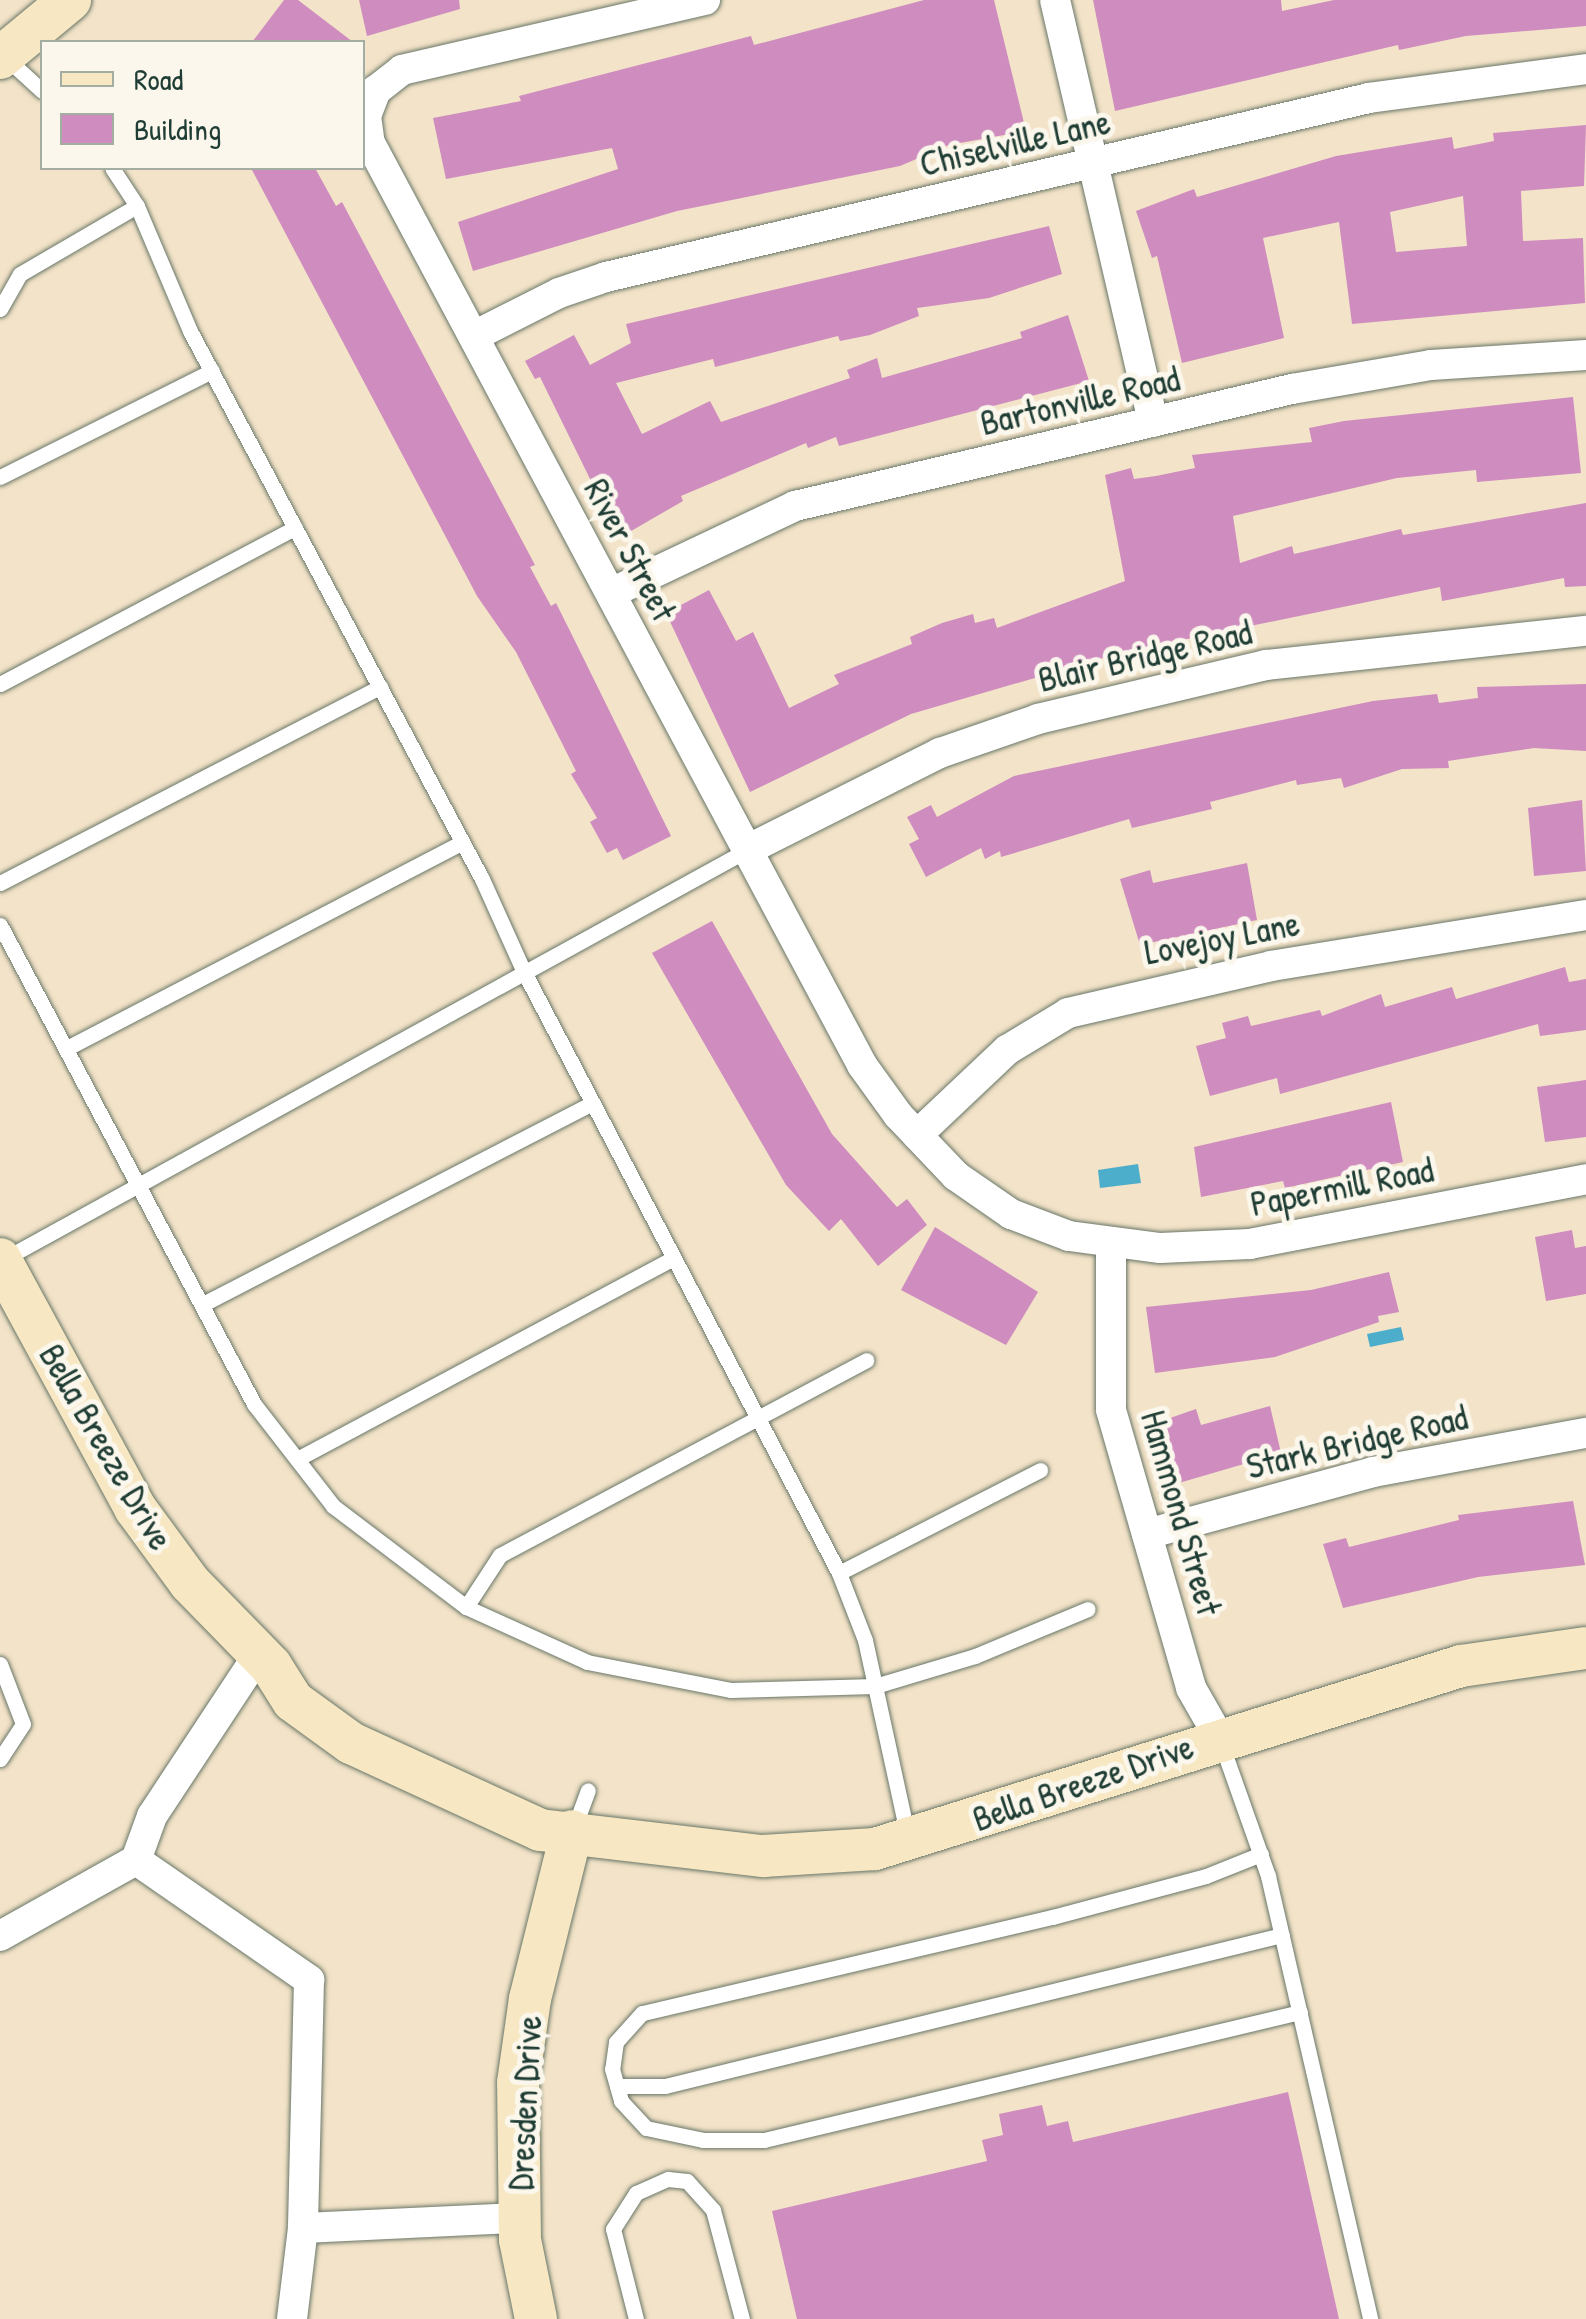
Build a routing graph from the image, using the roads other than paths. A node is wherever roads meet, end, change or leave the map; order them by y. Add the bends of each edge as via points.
1 (70, 0) edge
2 (705, 0) edge
3 (1055, 0) edge
4 (1, 56) edge
5 (1586, 69) edge
6 (40, 89) edge
7 (1093, 163) junction
8 (113, 170) edge
9 (137, 206) junction
10 (0, 308) edge
11 (474, 336) junction
12 (1586, 355) edge
13 (212, 372) junction
14 (1153, 422) junction
15 (0, 477) edge
16 (296, 528) junction
17 (611, 592) junction
18 (1586, 631) edge
19 (0, 684) edge
20 (380, 688) junction
21 (462, 842) junction
22 (748, 850) junction
23 (0, 883) edge
24 (1586, 914) edge
25 (0, 925) edge
26 (524, 972) junction
27 (66, 1048) junction
28 (592, 1103) junction
29 (917, 1135) junction
30 (1586, 1179) edge
31 (141, 1188) junction
32 (1111, 1242) junction
33 (674, 1258) junction
34 (0, 1260) edge
35 (202, 1304) junction
36 (866, 1360) dead end
37 (758, 1416) junction
38 (1586, 1432) edge
39 (297, 1459) junction
40 (1040, 1470) dead end
41 (1147, 1534) junction
42 (839, 1573) junction
43 (466, 1607) junction
44 (1088, 1609) dead end
45 (1586, 1648) edge
46 (265, 1660) junction
47 (0, 1664) edge
48 (876, 1686) junction
49 (1219, 1737) junction
50 (0, 1759) edge
51 (588, 1790) dead end
52 (572, 1832) junction
53 (908, 1839) junction
54 (1261, 1854) junction
55 (136, 1860) junction
56 (1282, 1935) junction
57 (0, 1936) edge
58 (1300, 2012) junction
59 (616, 2086) junction
60 (519, 2218) junction
61 (303, 2228) junction
62 (292, 2319) edge
63 (536, 2319) edge
64 (636, 2319) edge
65 (742, 2319) edge
66 (1370, 2319) edge

1 - 4 street
2 - 11 street, River Street via 402,70 376,90 366,116 370,144
3 - 7 street
4 - 6 lane
5 - 7 street, Chiselville Lane via 1369,98
7 - 11 street, Chiselville Lane via 606,277
7 - 14 street
8 - 9 lane
9 - 10 lane via 20,274
9 - 13 lane
11 - 17 street, River Street
12 - 14 street, Bartonville Road via 1431,365
13 - 15 lane
13 - 16 lane
14 - 17 street, Bartonville Road via 795,506
16 - 19 lane
16 - 20 lane
17 - 22 street, River Street
18 - 22 street, Blair Bridge Road via 1266,665 1038,719 940,752
20 - 21 lane
20 - 23 lane
21 - 26 lane
21 - 27 lane
22 - 26 lane
22 - 29 street, River Street via 862,1065
24 - 29 street, Lovejoy Lane via 1290,962 1068,1013 1007,1050
25 - 27 lane
26 - 28 lane
26 - 31 lane
27 - 31 lane
28 - 33 lane
28 - 35 lane
29 - 32 street, River Street via 956,1176 1011,1214 1069,1236
30 - 32 street, Papermill Road via 1250,1244 1160,1248
31 - 34 lane
31 - 35 lane
32 - 41 street, Hammond Street via 1111,1410
33 - 37 lane
33 - 39 lane
34 - 46 street, Bella Breeze Drive via 134,1508 190,1583
35 - 39 lane via 254,1404
36 - 37 lane
37 - 42 lane
37 - 43 lane via 500,1555
38 - 41 street, Stark Bridge Road via 1373,1472
39 - 43 lane via 333,1506
40 - 42 lane
41 - 49 street, Hammond Street via 1192,1688
42 - 48 lane
43 - 48 lane via 587,1662 731,1690
44 - 48 lane via 975,1656
45 - 49 street, Bella Breeze Drive via 1461,1666
46 - 52 street, Bella Breeze Drive via 306,1676 412,1744 552,1804
46 - 55 street via 152,1816
47 - 50 lane via 23,1724
48 - 53 lane
49 - 53 street, Bella Breeze Drive
49 - 54 lane
51 - 52 lane
52 - 53 street, Bella Breeze Drive via 763,1856 874,1849
52 - 60 street, Dresden Drive via 530,1999 518,2082
54 - 56 lane
54 - 59 lane via 1206,1876 1052,1917 642,2013 616,2042
55 - 57 street
55 - 61 street via 309,1980
56 - 58 lane
56 - 59 lane via 664,2086
58 - 59 lane via 764,2140 703,2140 646,2128 630,2117
58 - 66 lane
60 - 61 street
60 - 63 street, Dresden Drive
61 - 62 street
64 - 65 lane via 613,2228 636,2192 668,2179 688,2181 712,2210

